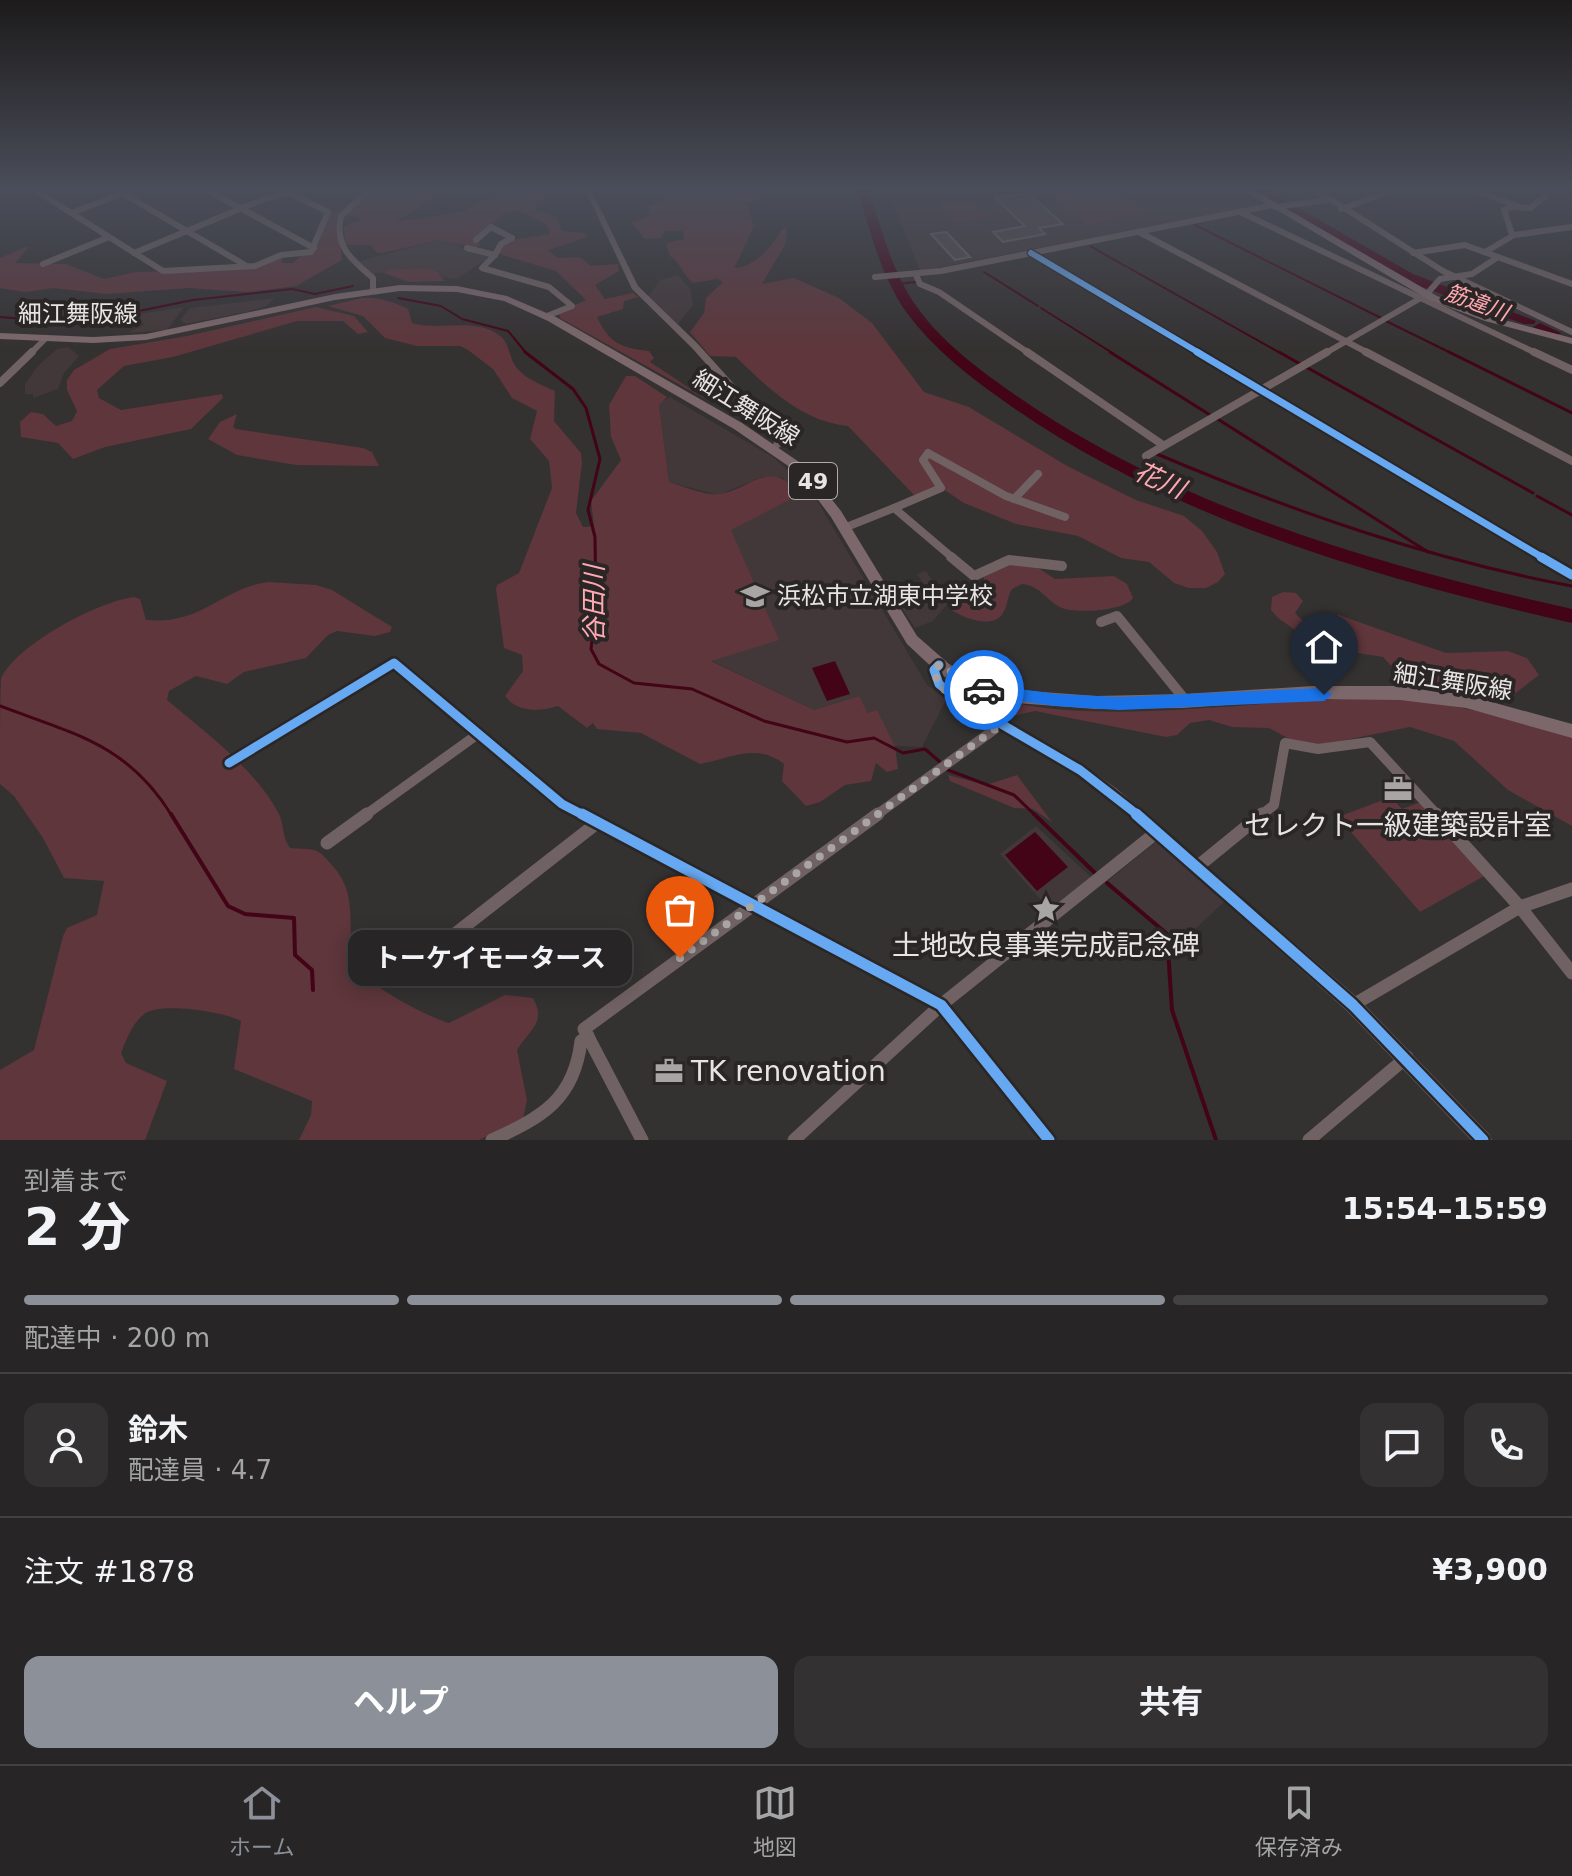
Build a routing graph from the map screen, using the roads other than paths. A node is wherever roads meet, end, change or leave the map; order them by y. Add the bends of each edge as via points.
1 (94, 243) edge
2 (119, 243) edge
3 (158, 243) edge
4 (208, 243) edge
5 (305, 243) edge
6 (316, 243) edge
7 (342, 243) edge
8 (502, 243) edge
9 (614, 243) edge
10 (1081, 243) edge
11 (1160, 243) edge
12 (1314, 243) edge
13 (1344, 243) edge
14 (1397, 243) edge
15 (1493, 243) edge
16 (314, 248) junction
17 (467, 248) dead end
18 (1485, 252) junction
19 (134, 253) junction
20 (1031, 253) junction
21 (1413, 253) junction
22 (495, 255) junction
23 (1498, 257) junction
24 (43, 264) dead end
25 (248, 267) junction
26 (914, 275) junction
27 (1450, 275) junction
28 (875, 277) dead end
29 (1572, 284) edge
30 (373, 291) junction
31 (1430, 292) junction
32 (547, 316) junction
33 (1572, 332) edge
34 (0, 336) edge
35 (46, 338) junction
36 (1344, 341) junction
37 (1572, 341) edge
38 (1572, 370) edge
39 (0, 383) edge
40 (1259, 390) junction
41 (1163, 445) junction
42 (773, 449) junction
43 (1146, 456) dead end
44 (1572, 461) edge
45 (1038, 474) dead end
46 (1014, 499) junction
47 (894, 508) junction
48 (1065, 517) dead end
49 (844, 528) junction
50 (1062, 566) dead end
51 (1572, 575) edge
52 (1101, 622) dead end
53 (939, 665) junction
54 (1186, 701) junction
55 (999, 722) junction
56 (1572, 731) edge
57 (478, 734) junction
58 (229, 763) dead end
59 (597, 823) junction
60 (1157, 832) junction
61 (327, 843) dead end
62 (1197, 867) junction
63 (1572, 889) edge
64 (753, 905) junction
65 (1520, 907) junction
66 (405, 973) dead end
67 (1572, 973) edge
68 (941, 1005) junction
69 (1353, 1005) junction
70 (588, 1036) junction
71 (1407, 1057) junction
72 (492, 1140) edge
73 (642, 1140) edge
74 (794, 1140) edge
75 (1049, 1140) edge
76 (1309, 1140) edge
77 (1483, 1140) edge

1 - 24 street
2 - 19 street
3 - 19 street
4 - 25 street
5 - 16 street
6 - 16 street
7 - 30 street via 343,252 373,278
8 - 22 street
9 - 42 street via 635,287 777,437 779,444
10 - 20 street
11 - 36 street
12 - 31 street
13 - 31 main road
14 - 21 street
15 - 18 street
16 - 25 street
17 - 22 street
18 - 21 street via 1453,244
18 - 23 street
19 - 25 street via 163,271
20 - 26 street
20 - 40 street
21 - 27 street
22 - 32 street via 482,268 549,287 572,306
23 - 27 street via 1472,274
23 - 29 street
26 - 28 street
26 - 41 street via 920,284
27 - 31 street
27 - 33 street
30 - 32 main road, 細江舞阪線 / 49 via 467,291 507,299
30 - 35 main road, 細江舞阪線 / 49 via 160,335
31 - 36 street
31 - 37 main road via 1489,319
31 - 38 street
32 - 42 main road, 細江舞阪線 / 49
34 - 35 main road, 細江舞阪線 / 49
35 - 39 street
36 - 40 street
36 - 44 street
40 - 41 street
40 - 51 street
41 - 43 street
42 - 49 main road, 細江舞阪線 / 49 via 806,473
45 - 46 street
46 - 47 street via 928,453 923,460 941,488
46 - 48 street
47 - 49 street
47 - 50 street via 974,576 991,563 1010,559
49 - 53 main road, 細江舞阪線 / 49 via 912,640
52 - 54 street via 1117,616
53 - 54 main road, 細江舞阪線 / 49 via 972,685 1004,694 1098,703
53 - 55 street via 934,675 947,691
54 - 56 main road, 細江舞阪線 / 49 via 1399,693 1473,702
55 - 60 street via 1091,777
55 - 64 street
57 - 58 street via 394,663
57 - 59 street via 562,804
57 - 61 street
59 - 64 street
59 - 66 street
60 - 62 street
60 - 68 street
62 - 65 street via 1274,805 1285,743 1318,749 1364,741 1375,745
62 - 69 street
63 - 65 street
64 - 68 street
64 - 70 street via 584,1029
65 - 67 street
65 - 69 street
68 - 74 street
68 - 75 street
69 - 71 street
70 - 72 street via 581,1041 576,1075 550,1108
70 - 73 street
71 - 76 street
71 - 77 street

